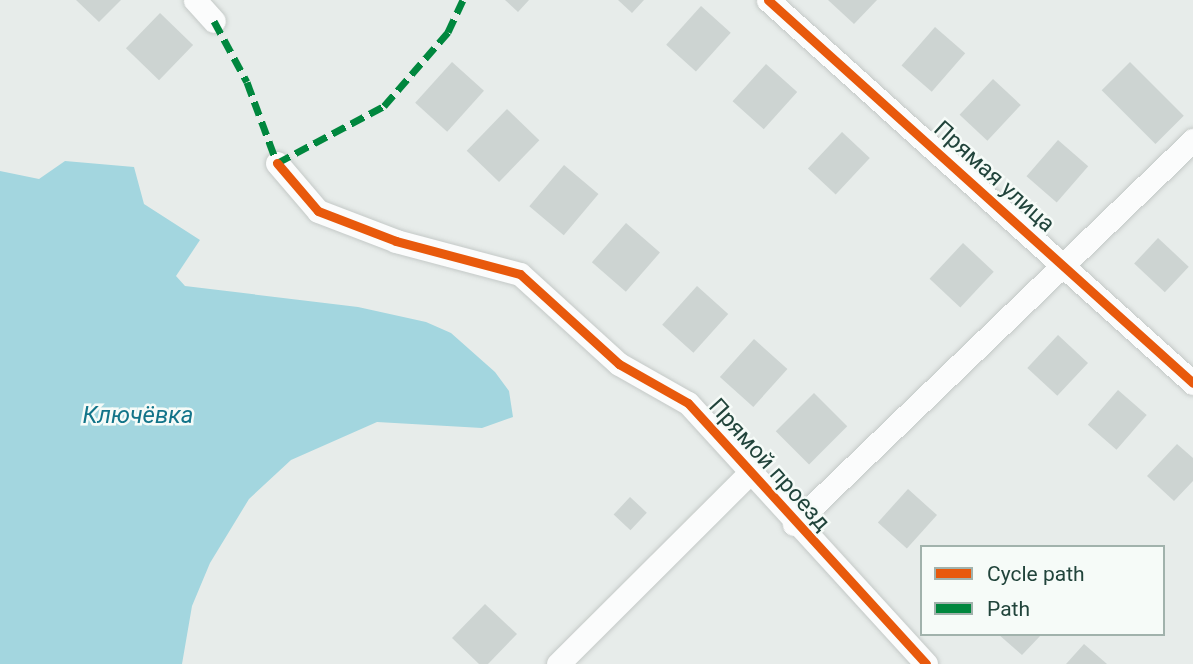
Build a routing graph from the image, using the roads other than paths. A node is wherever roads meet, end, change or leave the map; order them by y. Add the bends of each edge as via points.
1 (195, 0) edge
2 (768, 0) edge
3 (214, 21) dead end
4 (1193, 140) edge
5 (277, 163) dead end
6 (1061, 263) junction
7 (1193, 383) edge
8 (750, 473) junction
9 (794, 524) junction
10 (558, 664) edge
11 (926, 664) edge

1 - 3 street
2 - 6 street, Прямая улица
4 - 6 street
5 - 8 street, Прямой проезд via 318,211 396,241 520,274 619,364 688,403
6 - 7 street, Прямая улица
6 - 9 street
8 - 9 street, Прямой проезд
8 - 10 street, Прямой проезд
9 - 11 street, Прямой проезд

